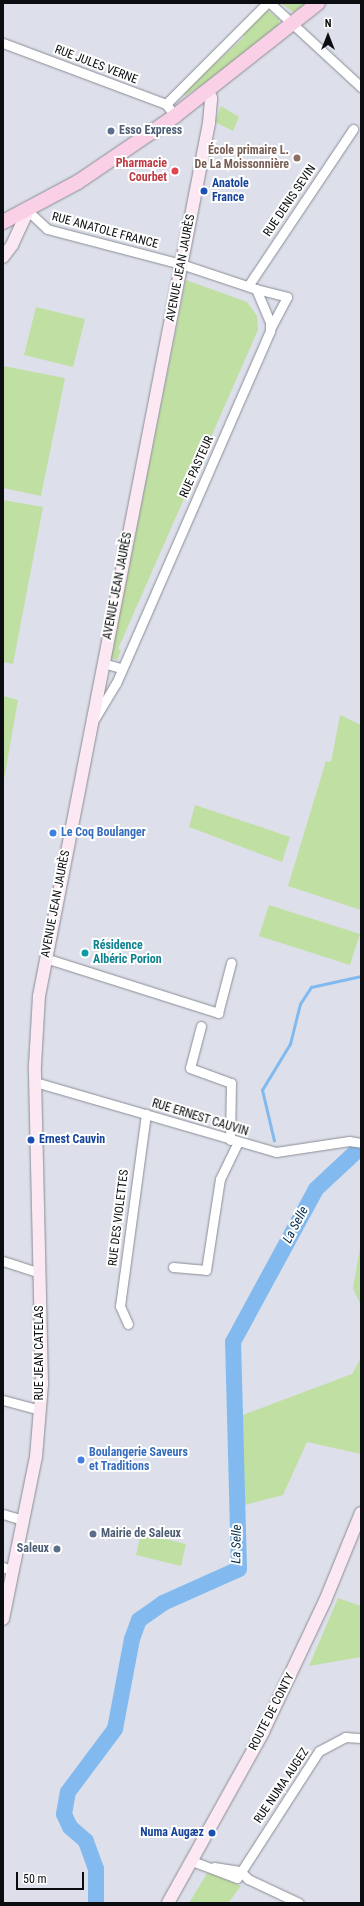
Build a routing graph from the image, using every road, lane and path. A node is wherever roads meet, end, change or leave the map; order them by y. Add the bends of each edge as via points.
1 (269, 3) edge
2 (318, 3) edge
3 (294, 24) junction
4 (3, 43) edge
5 (361, 87) edge
6 (202, 95) junction
7 (166, 104) junction
8 (175, 116) junction
9 (353, 129) dead end
10 (28, 211) junction
11 (3, 222) edge
12 (3, 257) edge
13 (182, 264) junction
14 (252, 287) junction
15 (270, 331) junction
16 (103, 663) junction
17 (121, 668) junction
18 (91, 722) junction
19 (45, 958) junction
20 (231, 963) dead end
21 (201, 1026) dead end
22 (35, 1082) junction
23 (146, 1114) junction
24 (234, 1141) junction
25 (360, 1143) edge
26 (3, 1261) edge
27 (173, 1267) dead end
28 (40, 1273) junction
29 (128, 1324) dead end
30 (3, 1400) edge
31 (40, 1410) junction
32 (361, 1513) edge
33 (3, 1514) edge
34 (23, 1520) junction
35 (8, 1569) edge
36 (3, 1619) edge
37 (361, 1738) edge
38 (192, 1861) junction
39 (239, 1875) junction
40 (168, 1903) edge
41 (300, 1903) edge

1 - 3 street
1 - 7 street
2 - 3 main road
3 - 5 street
3 - 6 main road
4 - 7 street, RUE JULES VERNE
6 - 8 main road
6 - 13 street, AVENUE JEAN JAURÈS via 209,123
7 - 8 street
8 - 10 main road via 78,182
9 - 14 street, RUE DENIS SEVIN
10 - 11 main road
10 - 12 street via 12,245
10 - 13 street, RUE ANATOLE FRANCE via 47,229
13 - 14 street
13 - 16 street, AVENUE JEAN JAURÈS
14 - 15 street via 267,310
14 - 15 street, RUE PASTEUR via 287,297
15 - 17 street, RUE PASTEUR
16 - 17 street
16 - 18 street, AVENUE JEAN JAURÈS
17 - 18 street, RUE PASTEUR via 116,683
18 - 19 street, AVENUE JEAN JAURÈS
19 - 20 street via 218,1013
19 - 22 street, AVENUE JEAN JAURÈS via 39,996
21 - 24 street via 190,1068 231,1083
22 - 23 street, RUE ERNEST CAUVIN
22 - 28 street, RUE JEAN CATELAS
23 - 24 street, RUE ERNEST CAUVIN
23 - 29 street, RUE DES VIOLETTES via 120,1306
24 - 25 street, RUE ERNEST CAUVIN via 286,1152 349,1141
24 - 27 street via 220,1179 206,1270
26 - 28 street
28 - 31 street, RUE JEAN CATELAS
30 - 31 street
31 - 34 street, RUE JEAN CATELAS via 36,1457
32 - 38 street, ROUTE DE CONTY via 287,1683
33 - 34 street
34 - 35 street, RUE JEAN CATELAS
35 - 36 street, RUE JEAN CATELAS
37 - 39 street, RUE NUMA AUGEZ via 345,1737 319,1752
38 - 39 street via 207,1868
38 - 40 street, ROUTE DE CONTY
39 - 41 street

